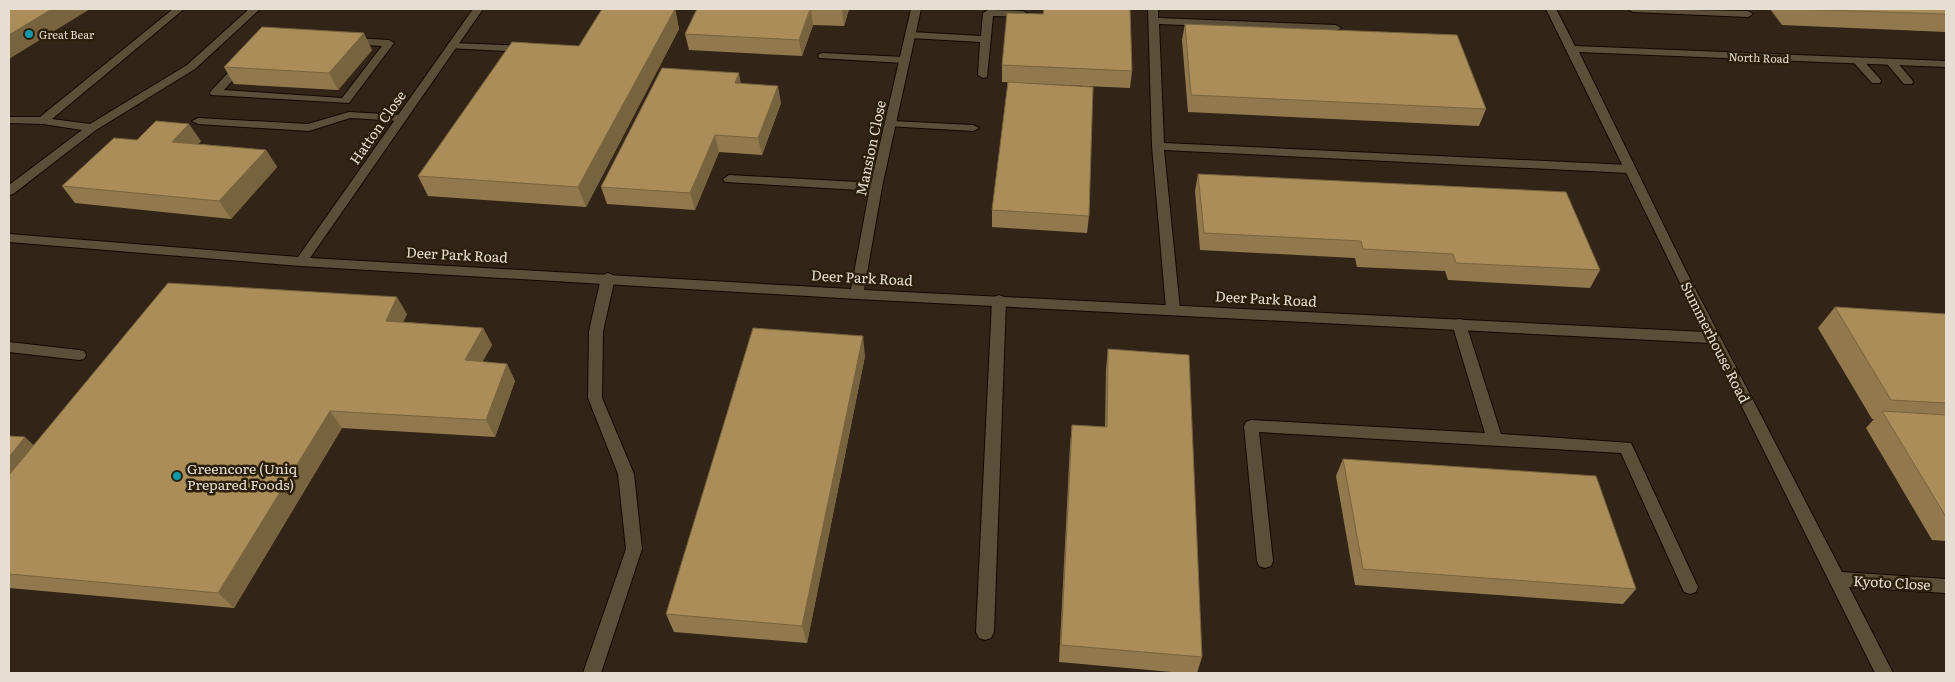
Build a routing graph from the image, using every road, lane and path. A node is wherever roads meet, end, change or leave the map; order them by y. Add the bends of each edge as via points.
1 (179, 9) edge
2 (255, 9) edge
3 (478, 9) edge
4 (916, 9) edge
5 (1550, 9) edge
6 (1632, 9) edge
7 (1023, 14) edge
8 (1748, 14) dead end
9 (1153, 15) edge
10 (1336, 28) edge
11 (910, 34) junction
12 (985, 40) junction
13 (452, 46) junction
14 (1572, 49) junction
15 (536, 50) edge
16 (823, 56) dead end
17 (904, 60) junction
18 (1858, 61) junction
19 (1891, 62) junction
20 (1946, 64) edge
21 (983, 75) dead end
22 (1876, 81) dead end
23 (1908, 82) dead end
24 (345, 101) junction
25 (349, 115) junction
26 (401, 118) junction
27 (9, 120) edge
28 (43, 121) junction
29 (198, 121) dead end
30 (891, 124) junction
31 (92, 128) junction
32 (973, 128) dead end
33 (1158, 146) junction
34 (1629, 169) junction
35 (729, 180) dead end
36 (876, 186) junction
37 (9, 191) edge
38 (9, 238) edge
39 (301, 262) junction
40 (608, 278) junction
41 (857, 294) junction
42 (999, 300) junction
43 (1174, 309) junction
44 (1459, 324) junction
45 (1714, 338) junction
46 (9, 347) edge
47 (79, 355) dead end
48 (1495, 440) junction
49 (1265, 561) dead end
50 (1837, 579) junction
51 (1946, 586) edge
52 (1690, 587) dead end
53 (985, 632) dead end
54 (592, 673) edge
55 (1884, 673) edge

1 - 28 street
2 - 31 street via 191,67
3 - 13 street, Hatton Close
4 - 11 street, Mansion Close
5 - 14 street, Summerhouse Road
6 - 8 street
7 - 12 street via 988,13
9 - 10 street
9 - 33 street
11 - 12 street
11 - 17 street, Mansion Close
12 - 21 street
13 - 15 street
13 - 26 street, Hatton Close
14 - 18 street, North Road
14 - 34 street, Summerhouse Road
16 - 17 lane
17 - 30 street, Mansion Close
18 - 19 street, North Road
18 - 22 street
19 - 20 street, North Road
19 - 23 street
24 - 24 street via 298,98 215,93 268,36 389,43
24 - 25 street
25 - 26 street
25 - 29 street via 309,128
26 - 39 street, Hatton Close
27 - 28 street
28 - 31 street
30 - 32 street
30 - 36 street, Mansion Close
31 - 37 street
33 - 34 street
33 - 43 street
34 - 45 street, Summerhouse Road
35 - 36 street
36 - 41 street, Mansion Close
38 - 39 street, Deer Park Road
39 - 40 street, Deer Park Road
40 - 41 street, Deer Park Road
40 - 54 street via 596,331 595,398 626,474 634,549
41 - 42 street, Deer Park Road
42 - 43 street, Deer Park Road
42 - 53 street
43 - 44 street, Deer Park Road
44 - 45 street, Deer Park Road
44 - 48 street
45 - 50 street, Summerhouse Road
46 - 47 street
48 - 49 street via 1251,426
48 - 52 street via 1626,447
50 - 51 street, Kyoto Close
50 - 55 street, Summerhouse Road

